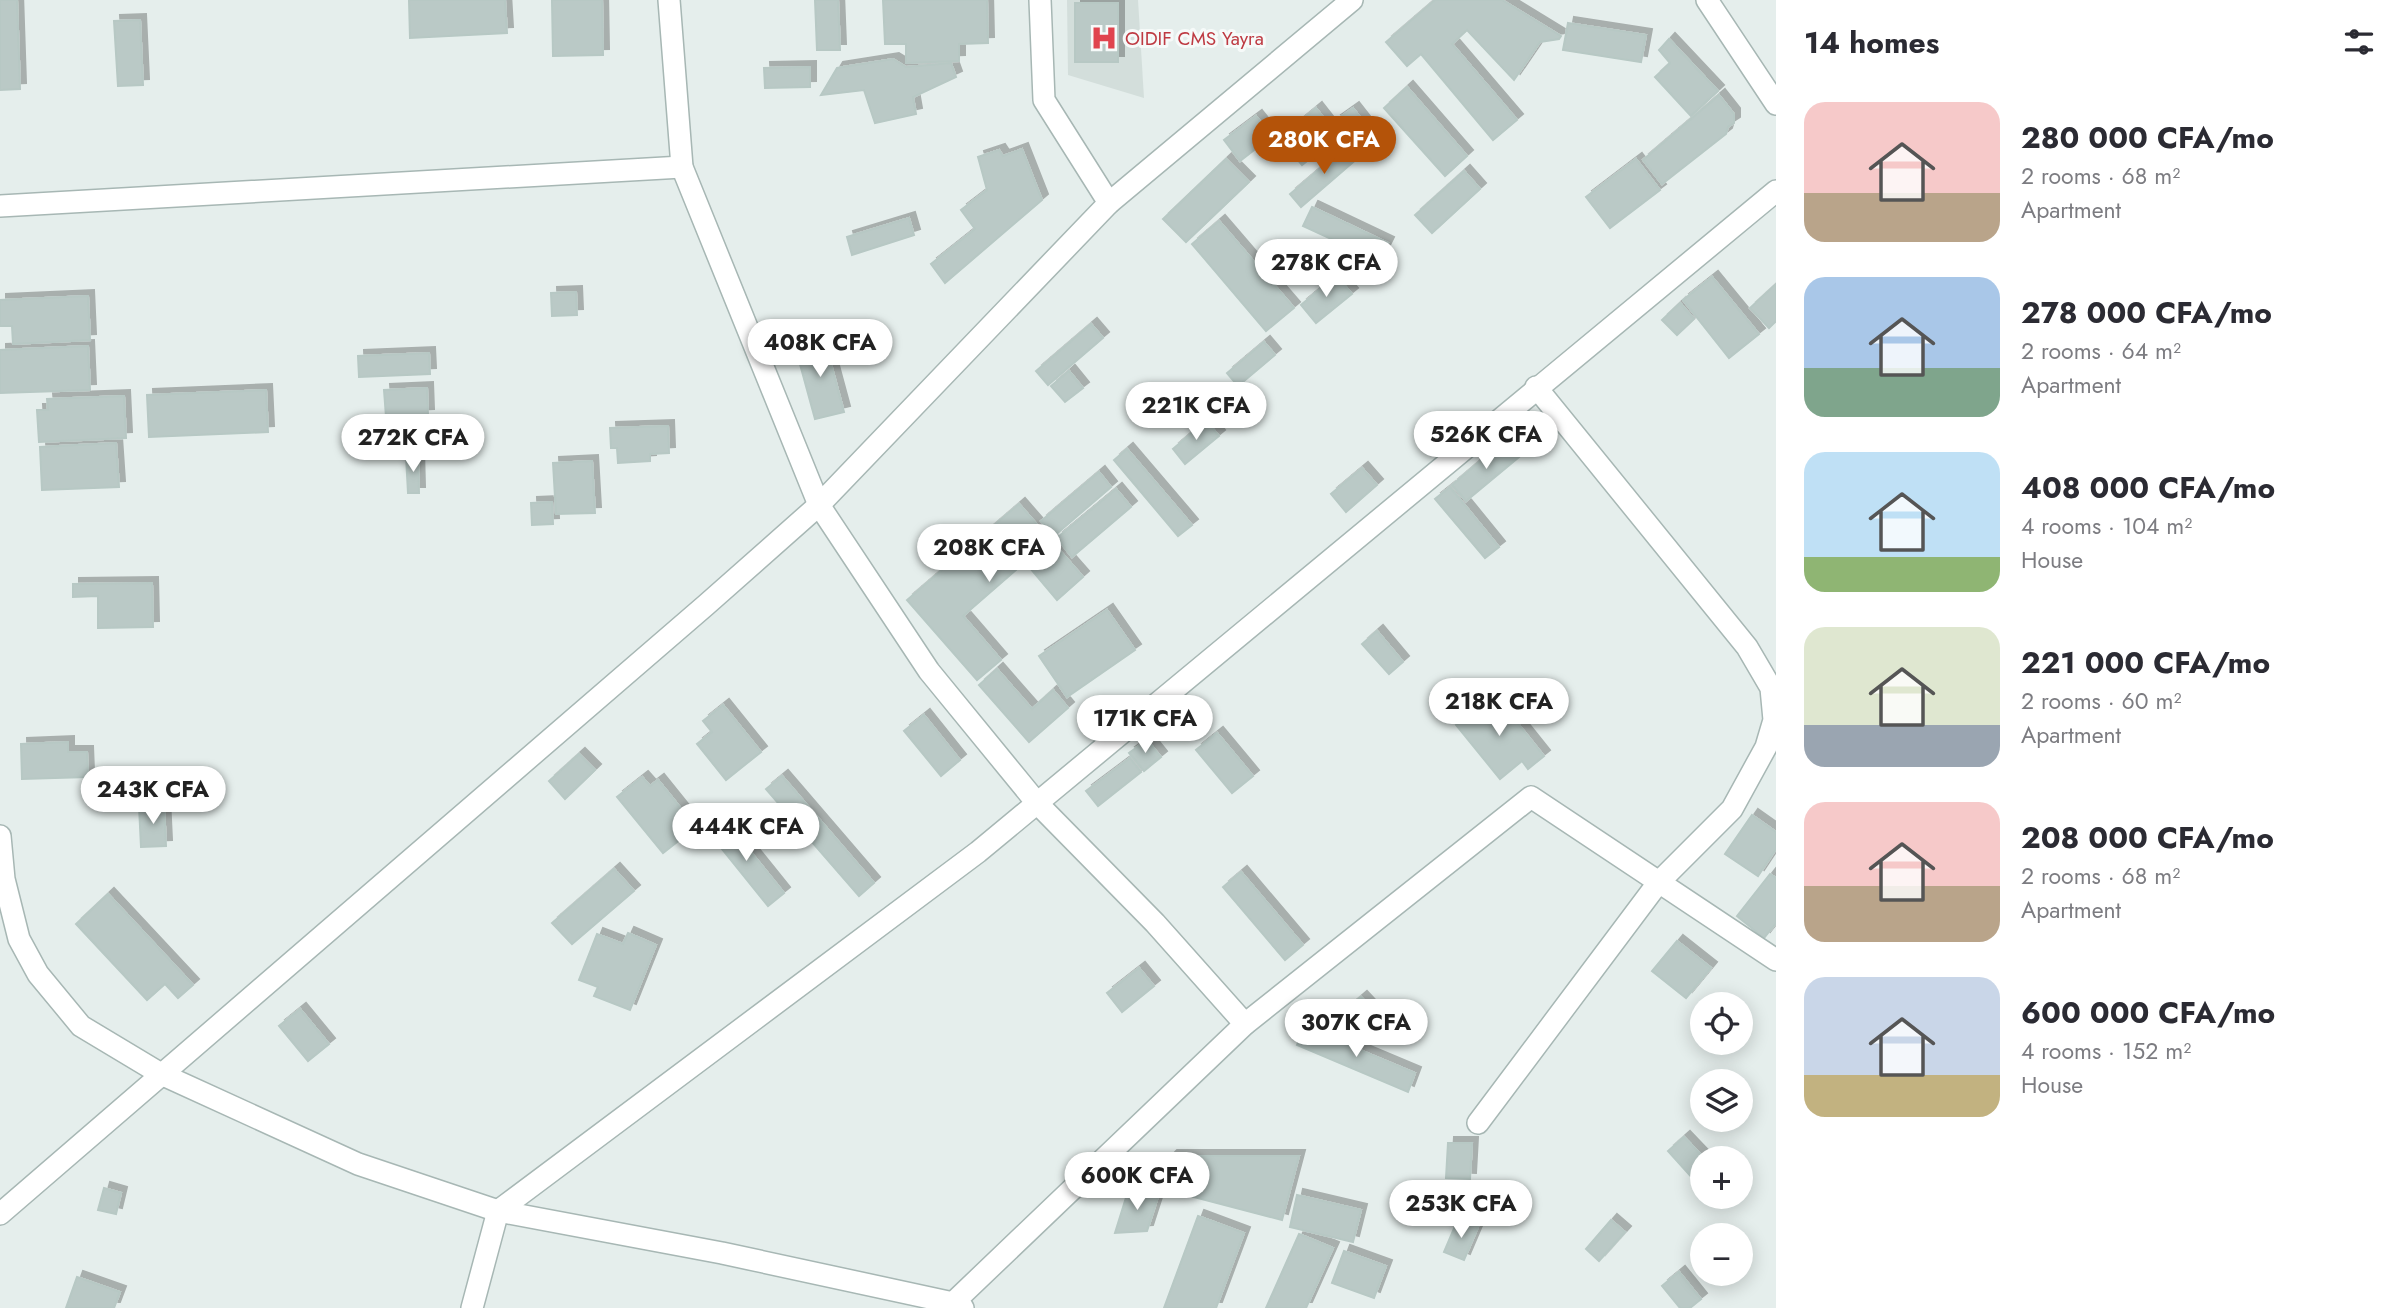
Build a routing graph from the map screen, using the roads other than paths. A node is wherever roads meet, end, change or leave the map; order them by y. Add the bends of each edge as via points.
1 (669, 0) edge
2 (1040, 0) edge
3 (1352, 0) edge
4 (1707, 0) edge
5 (1776, 104) edge
6 (682, 167) junction
7 (1776, 191) edge
8 (1109, 203) junction
9 (0, 206) edge
10 (1536, 387) junction
11 (819, 505) junction
12 (1037, 803) junction
13 (0, 836) edge
14 (1658, 883) junction
15 (1776, 960) edge
16 (1245, 1024) junction
17 (161, 1074) junction
18 (1478, 1123) dead end
19 (498, 1211) junction
20 (0, 1214) edge
21 (958, 1305) edge
22 (472, 1308) edge

1 - 6 street
2 - 8 street via 1044,100
3 - 8 street
4 - 5 street
6 - 9 street
6 - 11 street
7 - 10 street
8 - 11 street
10 - 12 street
10 - 14 street via 1747,647 1771,688 1774,720 1766,747 1732,809
11 - 12 street via 929,671
11 - 17 street
12 - 16 street via 1155,923
12 - 19 street
13 - 17 street via 4,879 19,939 38,974 81,1026
14 - 15 street
14 - 16 street via 1531,797
14 - 18 street
16 - 21 street
17 - 19 street via 358,1164
17 - 20 street
19 - 21 street via 722,1253
19 - 22 street

